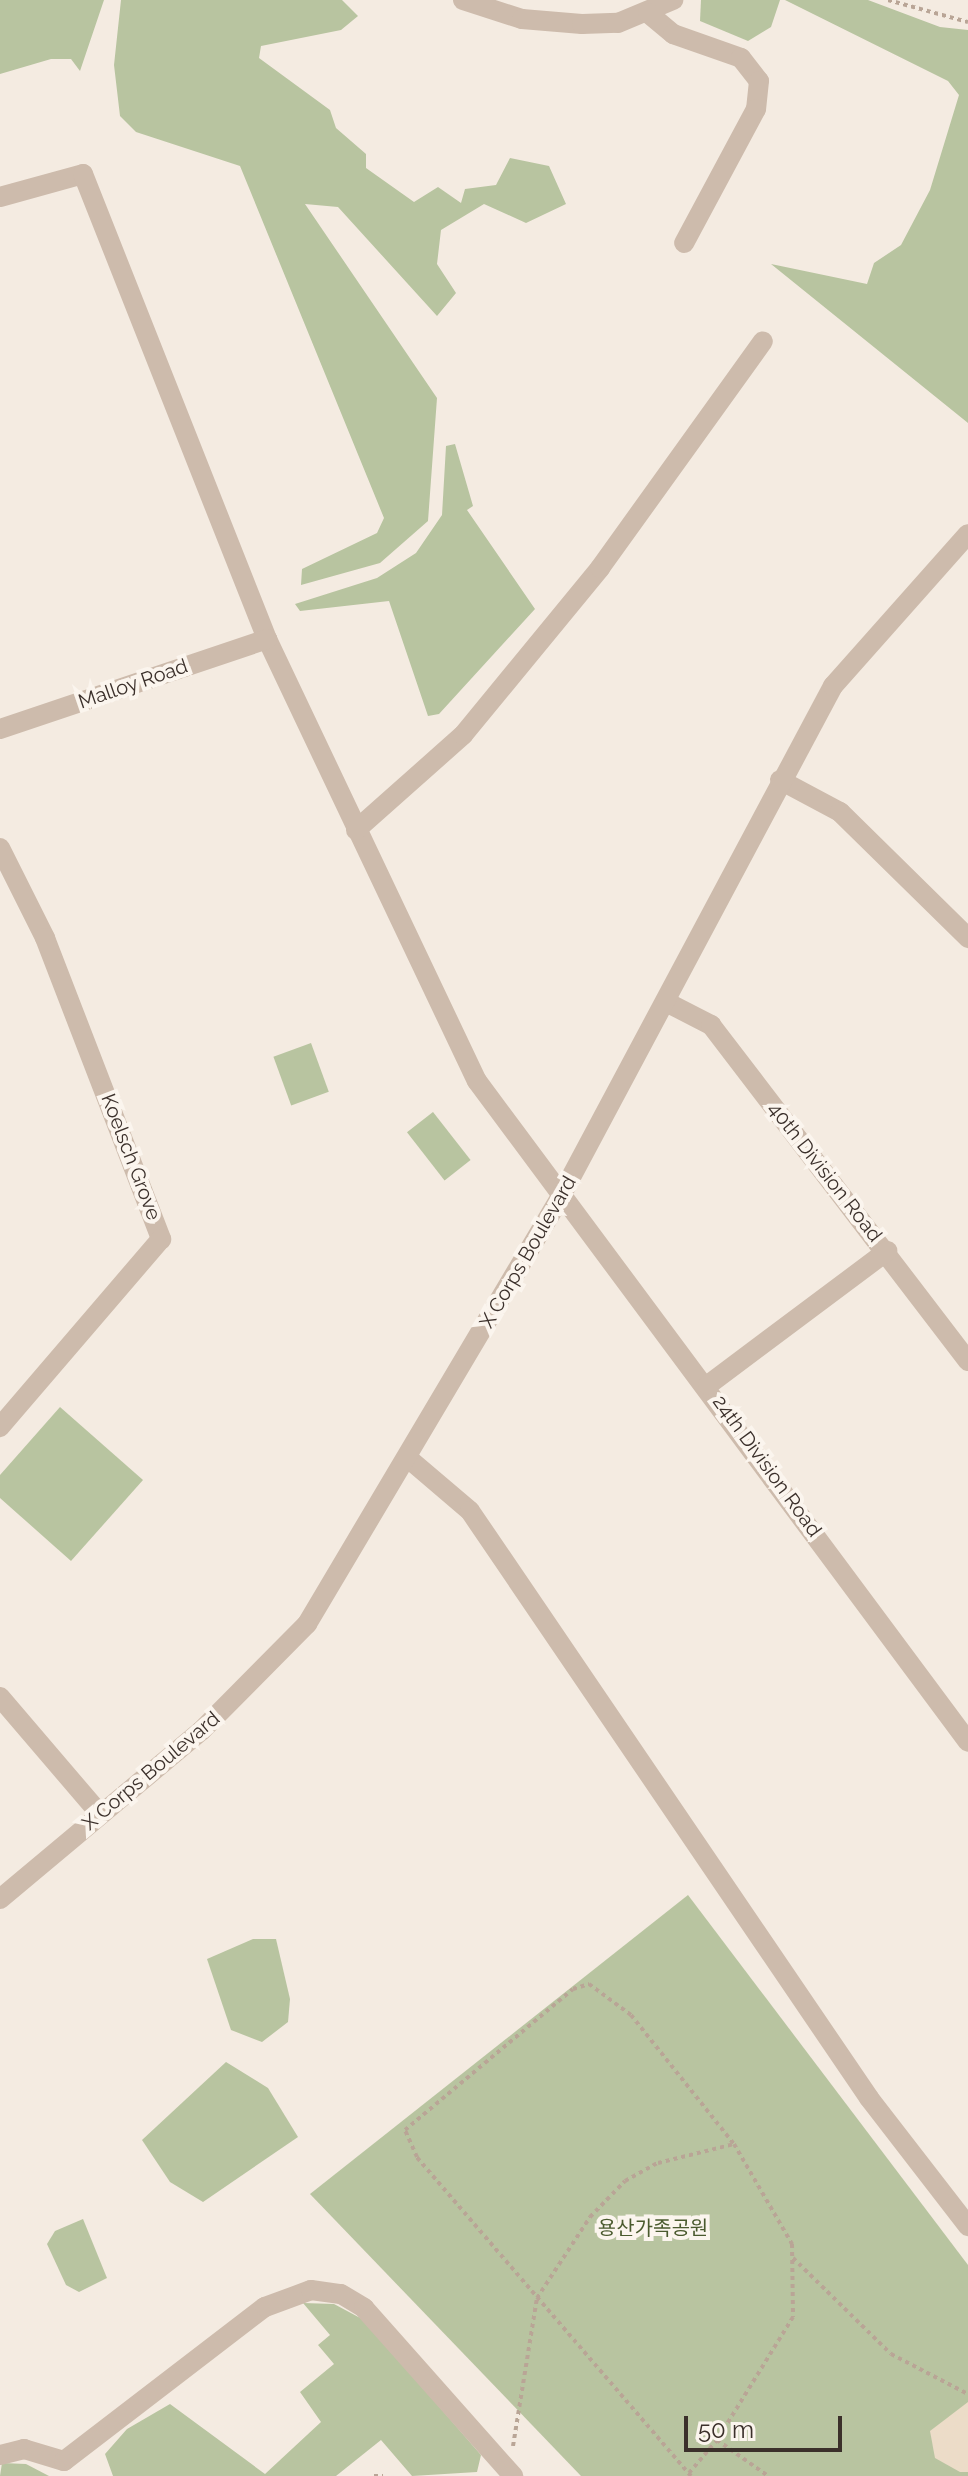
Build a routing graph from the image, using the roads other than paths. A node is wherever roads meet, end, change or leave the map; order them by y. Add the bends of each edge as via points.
1 (463, 0) edge
2 (673, 0) edge
3 (648, 13) junction
4 (0, 197) edge
5 (684, 243) dead end
6 (763, 341) dead end
7 (968, 534) edge
8 (267, 639) junction
9 (0, 729) edge
10 (780, 780) junction
11 (356, 830) junction
12 (0, 848) edge
13 (968, 938) edge
14 (666, 1002) junction
15 (562, 1194) junction
16 (887, 1251) junction
17 (968, 1361) edge
18 (708, 1385) junction
19 (0, 1427) edge
20 (409, 1459) junction
21 (0, 1697) edge
22 (968, 1742) edge
23 (99, 1813) junction
24 (0, 1899) edge
25 (968, 2226) edge
26 (0, 2455) edge
27 (506, 2468) edge

1 - 3 street via 522,19 582,24
2 - 3 street
3 - 5 street via 673,34 741,58 759,81 756,109
4 - 8 street, 24th Division Road via 83,174
6 - 11 street via 600,568 463,735
7 - 10 street, X Corps Boulevard via 833,686
8 - 9 street, Malloy Road
8 - 11 street, 24th Division Road
10 - 13 street via 840,812
10 - 14 street, X Corps Boulevard
11 - 15 street, 24th Division Road via 477,1081
12 - 19 street, Koelsch Grove via 45,938 161,1239
14 - 15 street, X Corps Boulevard
14 - 16 street, 40th Division Road via 711,1025
15 - 18 street, 24th Division Road
15 - 20 street, X Corps Boulevard
16 - 17 street, 40th Division Road
16 - 18 street
18 - 22 street, 24th Division Road
20 - 23 street, X Corps Boulevard via 307,1624 201,1731
20 - 25 street via 470,1511 848,2068
21 - 23 street
23 - 24 street, X Corps Boulevard
26 - 27 street via 24,2449 64,2461 265,2307 311,2290 341,2294 364,2308

